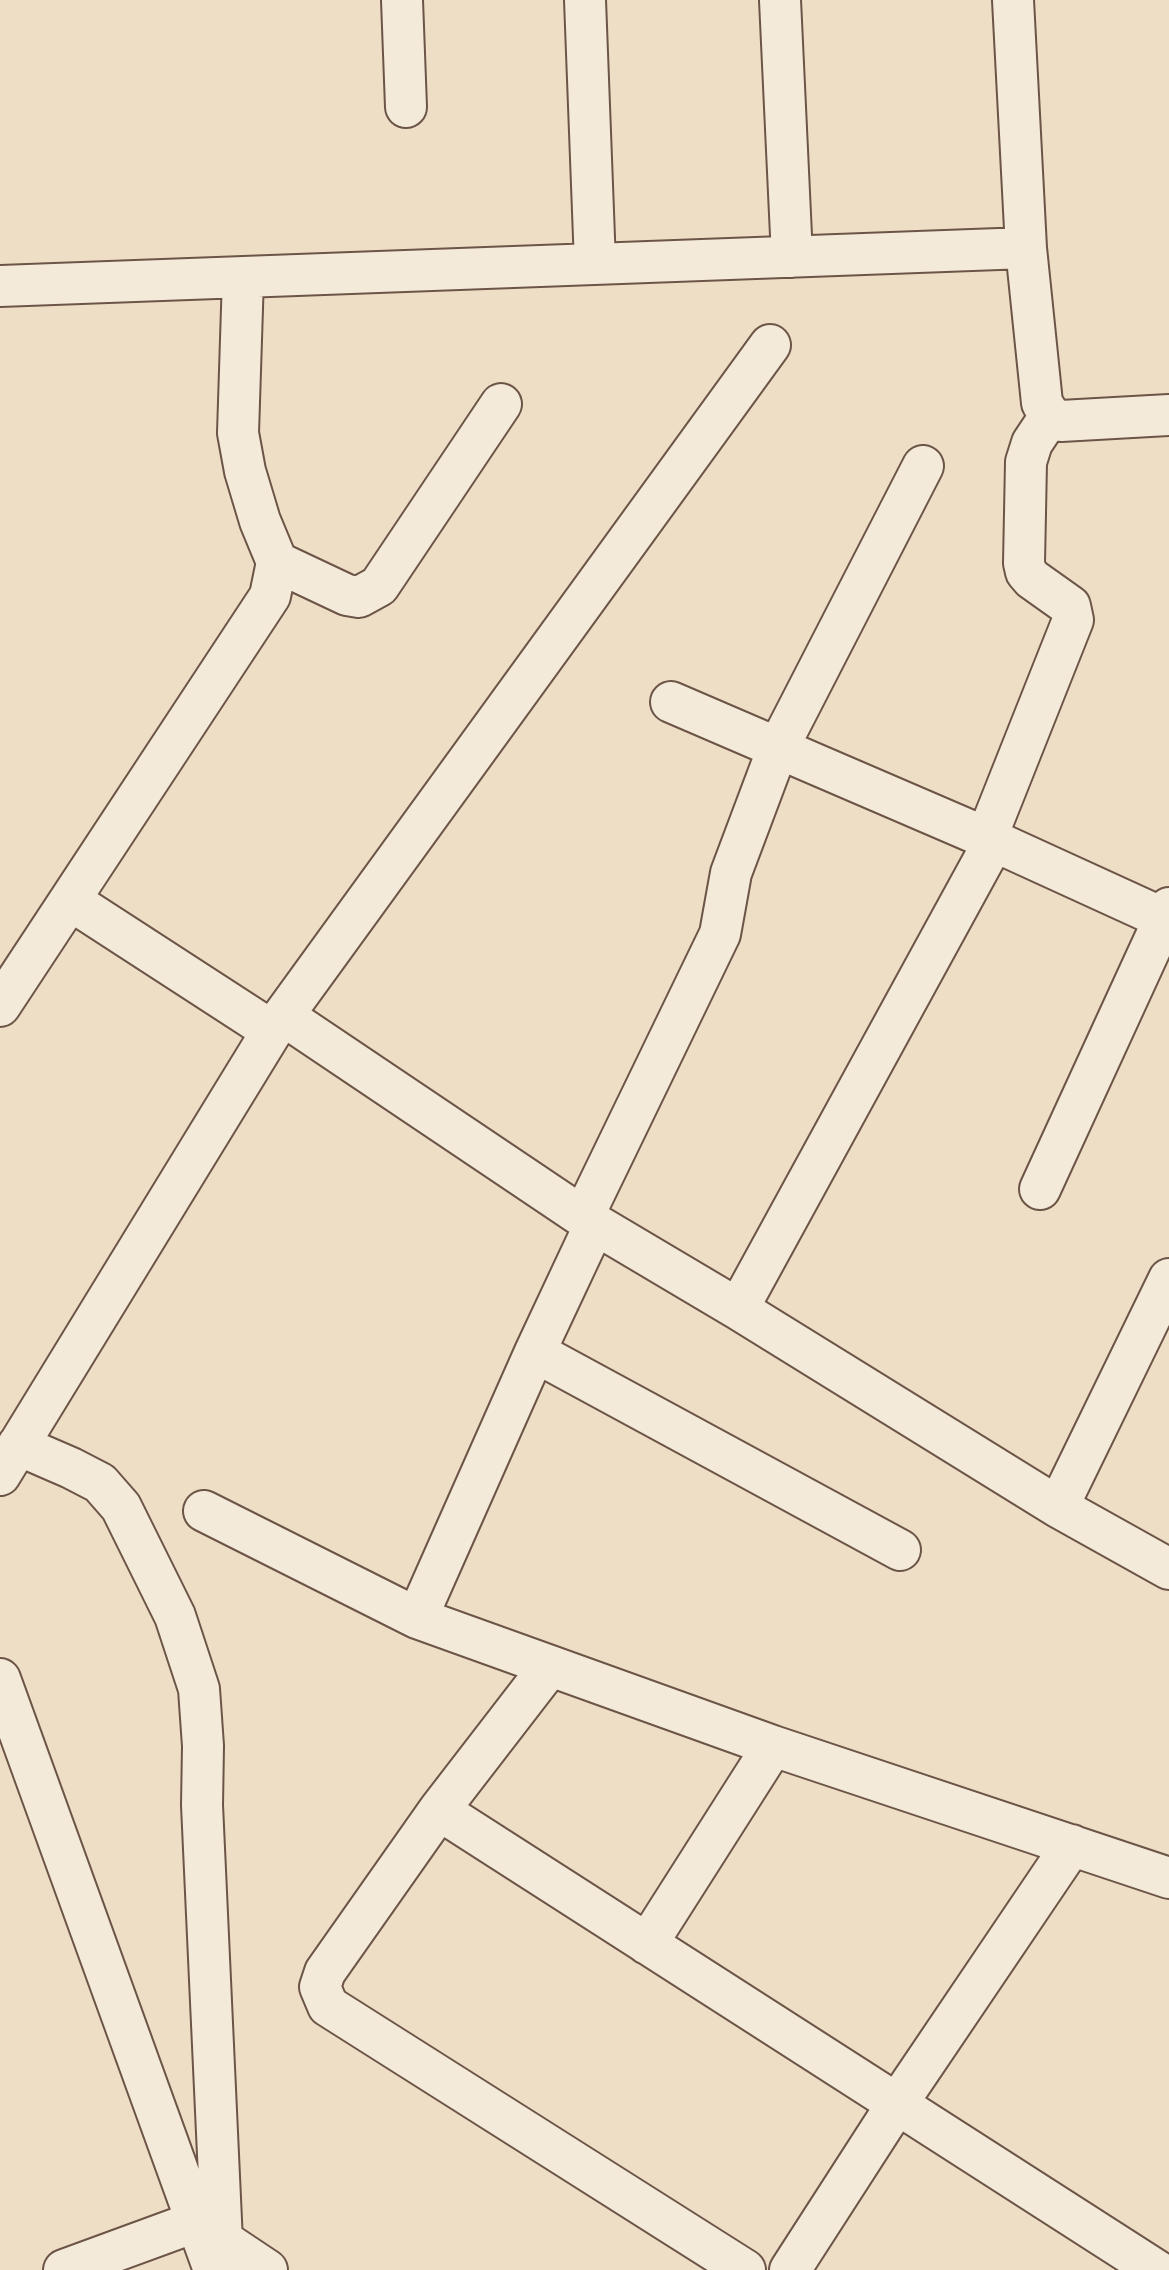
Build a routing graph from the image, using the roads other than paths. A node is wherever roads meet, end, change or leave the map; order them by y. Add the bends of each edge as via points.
1 (402, 0) edge
2 (585, 0) edge
3 (780, 0) edge
4 (1013, 0) edge
5 (406, 107) dead end
6 (1026, 248) junction
7 (792, 257) junction
8 (595, 264) junction
9 (243, 277) junction
10 (0, 286) edge
11 (770, 345) dead end
12 (501, 404) dead end
13 (1169, 415) edge
14 (1050, 416) junction
15 (923, 466) dead end
16 (277, 562) junction
17 (671, 702) dead end
18 (778, 748) junction
19 (990, 840) junction
20 (70, 900) junction
21 (1167, 916) edge
22 (0, 1006) edge
23 (278, 1024) junction
24 (1040, 1189) dead end
25 (589, 1221) junction
26 (1169, 1279) edge
27 (738, 1309) junction
28 (535, 1352) junction
29 (9, 1460) edge
30 (1058, 1507) junction
31 (204, 1511) dead end
32 (900, 1550) dead end
33 (1169, 1569) edge
34 (417, 1618) junction
35 (550, 1666) junction
36 (0, 1679) edge
37 (773, 1746) junction
38 (439, 1810) junction
39 (1072, 1845) junction
40 (1169, 1878) edge
41 (647, 1944) junction
42 (897, 2104) junction
43 (210, 2245) edge
44 (64, 2270) edge
45 (267, 2270) edge
46 (745, 2270) edge
47 (790, 2270) edge
48 (1156, 2270) edge

1 - 5 street
2 - 8 street
3 - 7 street
4 - 6 street
6 - 7 street
6 - 14 street via 1042,403
7 - 8 street
8 - 9 street
9 - 10 street
9 - 16 street via 238,433 260,521
11 - 23 street
12 - 16 street via 379,586 359,597 347,595
13 - 14 street via 1061,421
14 - 19 street via 1026,462 1024,563 1032,579 1070,606 1073,620
15 - 18 street
16 - 20 street via 270,596
17 - 18 street
18 - 19 street
18 - 25 street via 731,873 720,934
19 - 21 street
19 - 27 street
20 - 22 street
20 - 23 street
21 - 24 street
23 - 25 street
23 - 29 street
25 - 27 street
25 - 28 street
26 - 30 street
27 - 30 street
28 - 32 street
28 - 34 street
29 - 43 street via 71,1468 100,1483 121,1507 175,1616 199,1689
30 - 33 street
31 - 34 street
34 - 35 street
35 - 37 street
35 - 38 street
36 - 43 street
37 - 39 street
37 - 41 street
38 - 41 street
38 - 46 street via 325,1972 320,1987 328,2006
39 - 40 street
39 - 42 street
41 - 42 street
42 - 47 street
42 - 48 street
43 - 44 street
43 - 45 street

